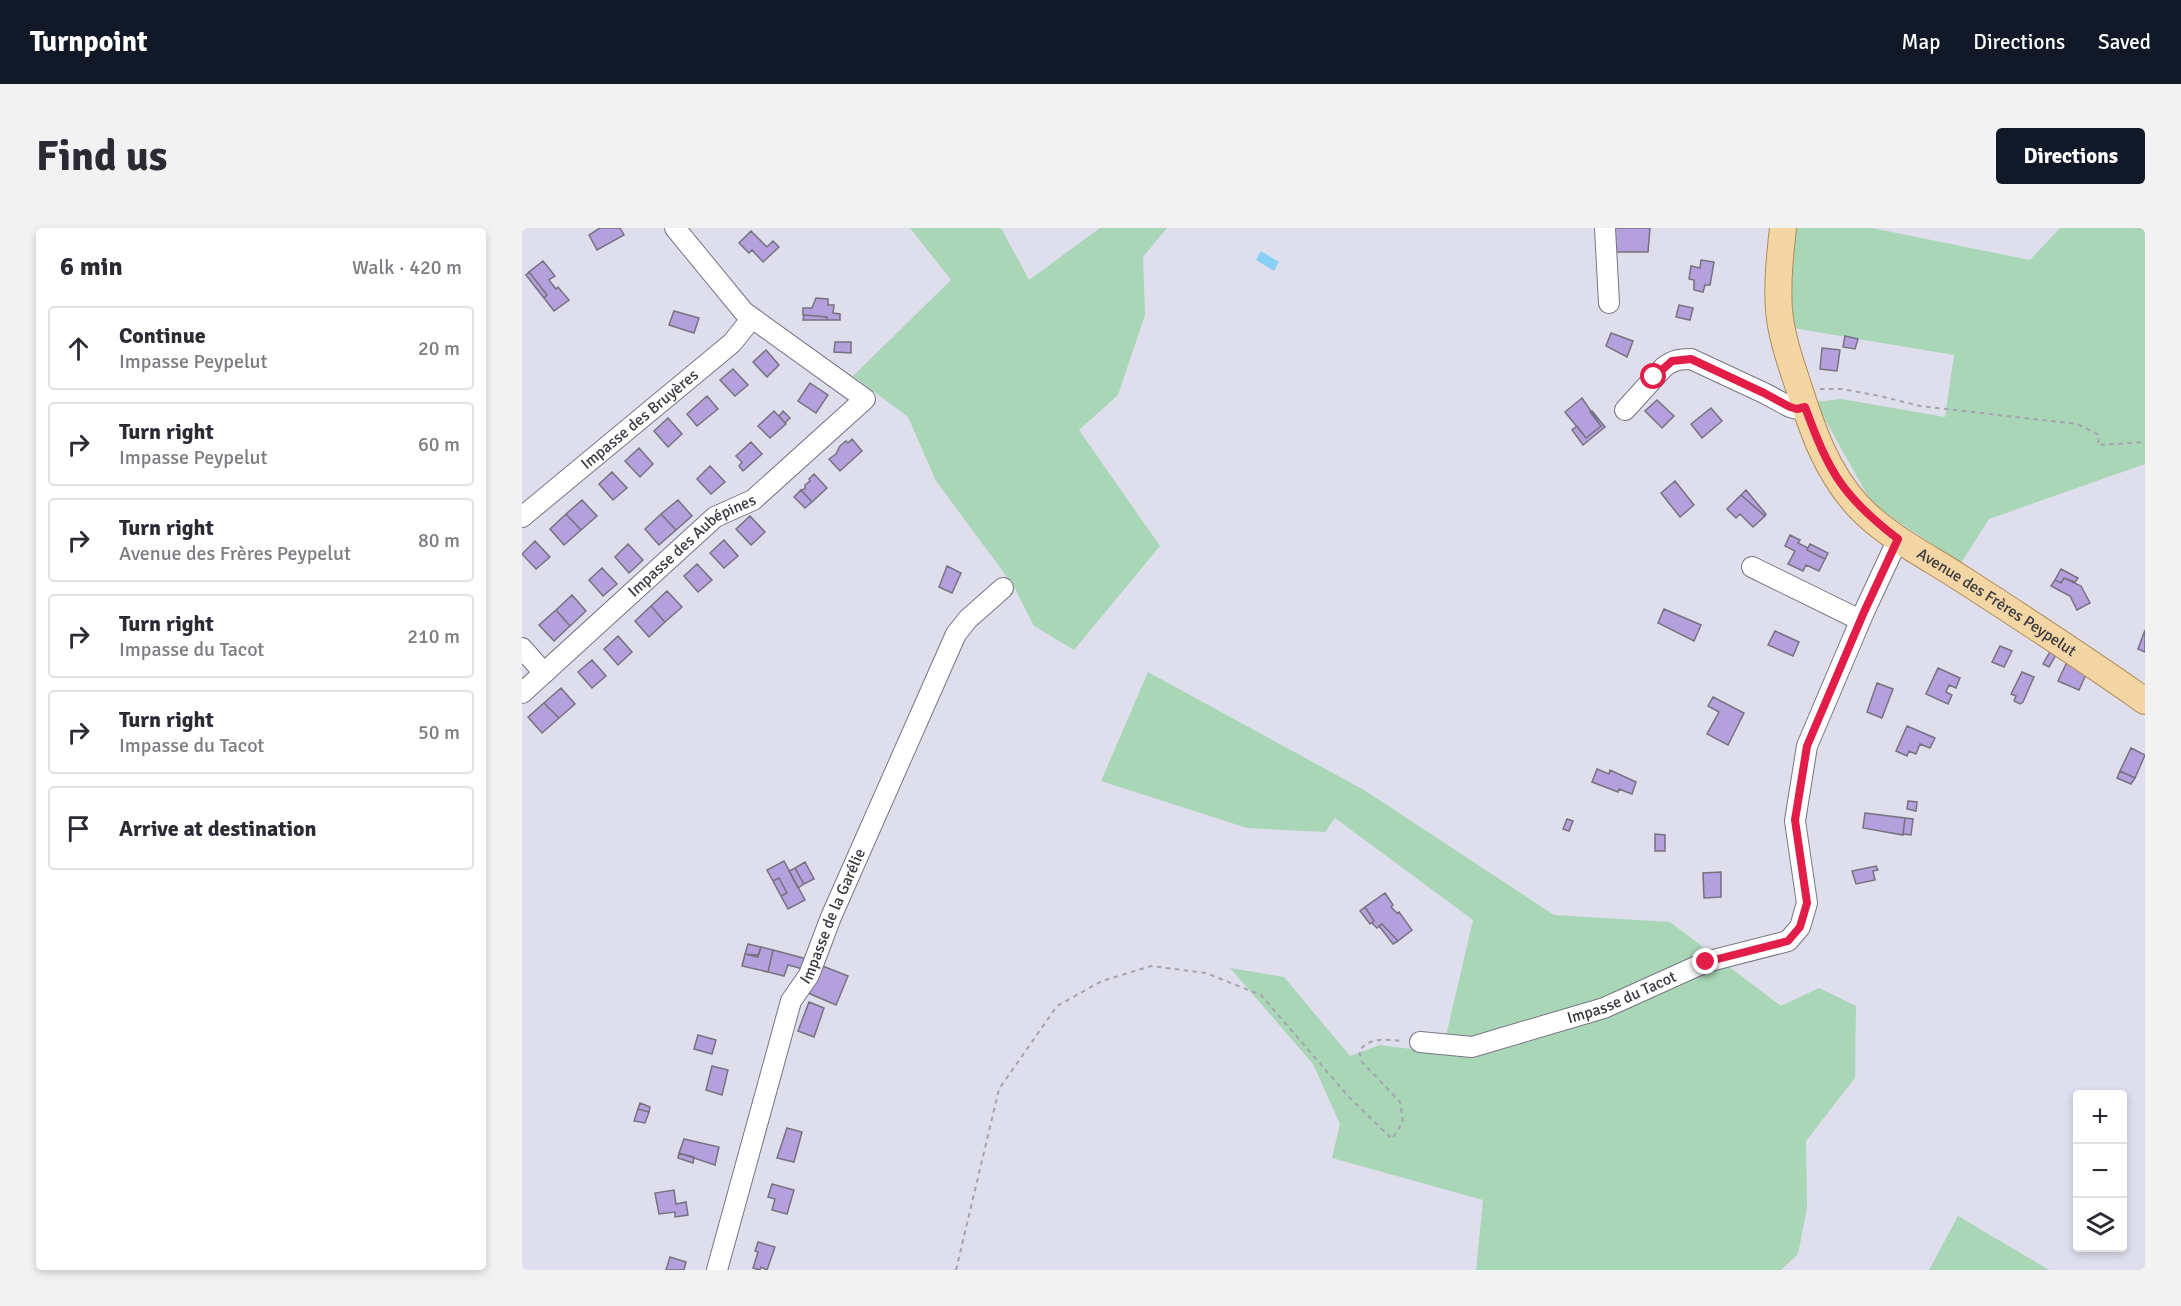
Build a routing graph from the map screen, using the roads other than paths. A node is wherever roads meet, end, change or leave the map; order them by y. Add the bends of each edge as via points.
1 (675, 228) edge
2 (1605, 228) edge
3 (1783, 228) edge
4 (1609, 303) dead end
5 (752, 318) junction
6 (1802, 400) junction
7 (1626, 410) dead end
8 (522, 517) edge
9 (1898, 539) junction
10 (1752, 567) dead end
11 (1003, 588) dead end
12 (1860, 620) junction
13 (522, 648) edge
14 (544, 673) junction
15 (522, 693) edge
16 (2145, 700) edge
17 (1420, 1042) road end
18 (717, 1270) edge

1 - 5 street
2 - 4 street
3 - 6 main road, Avenue des Frères Peypelut via 1779,312
5 - 8 street, Impasse des Bruyères via 732,343
5 - 14 street, Impasse des Aubépines via 864,399 753,500 715,517
6 - 7 street via 1797,409 1790,407 1691,359 1681,359 1664,367
6 - 9 main road, Avenue des Frères Peypelut via 1822,452 1845,491
9 - 12 street, Impasse du Tacot
9 - 16 main road, Avenue des Frères Peypelut
10 - 12 street
11 - 18 street, Impasse de la Garélie via 956,634 809,975 790,1001
12 - 17 street, Impasse du Tacot via 1807,746 1795,820 1807,903 1800,927 1788,941 1706,962 1604,1008 1472,1047
13 - 14 street
14 - 15 street, Impasse des Aubépines

